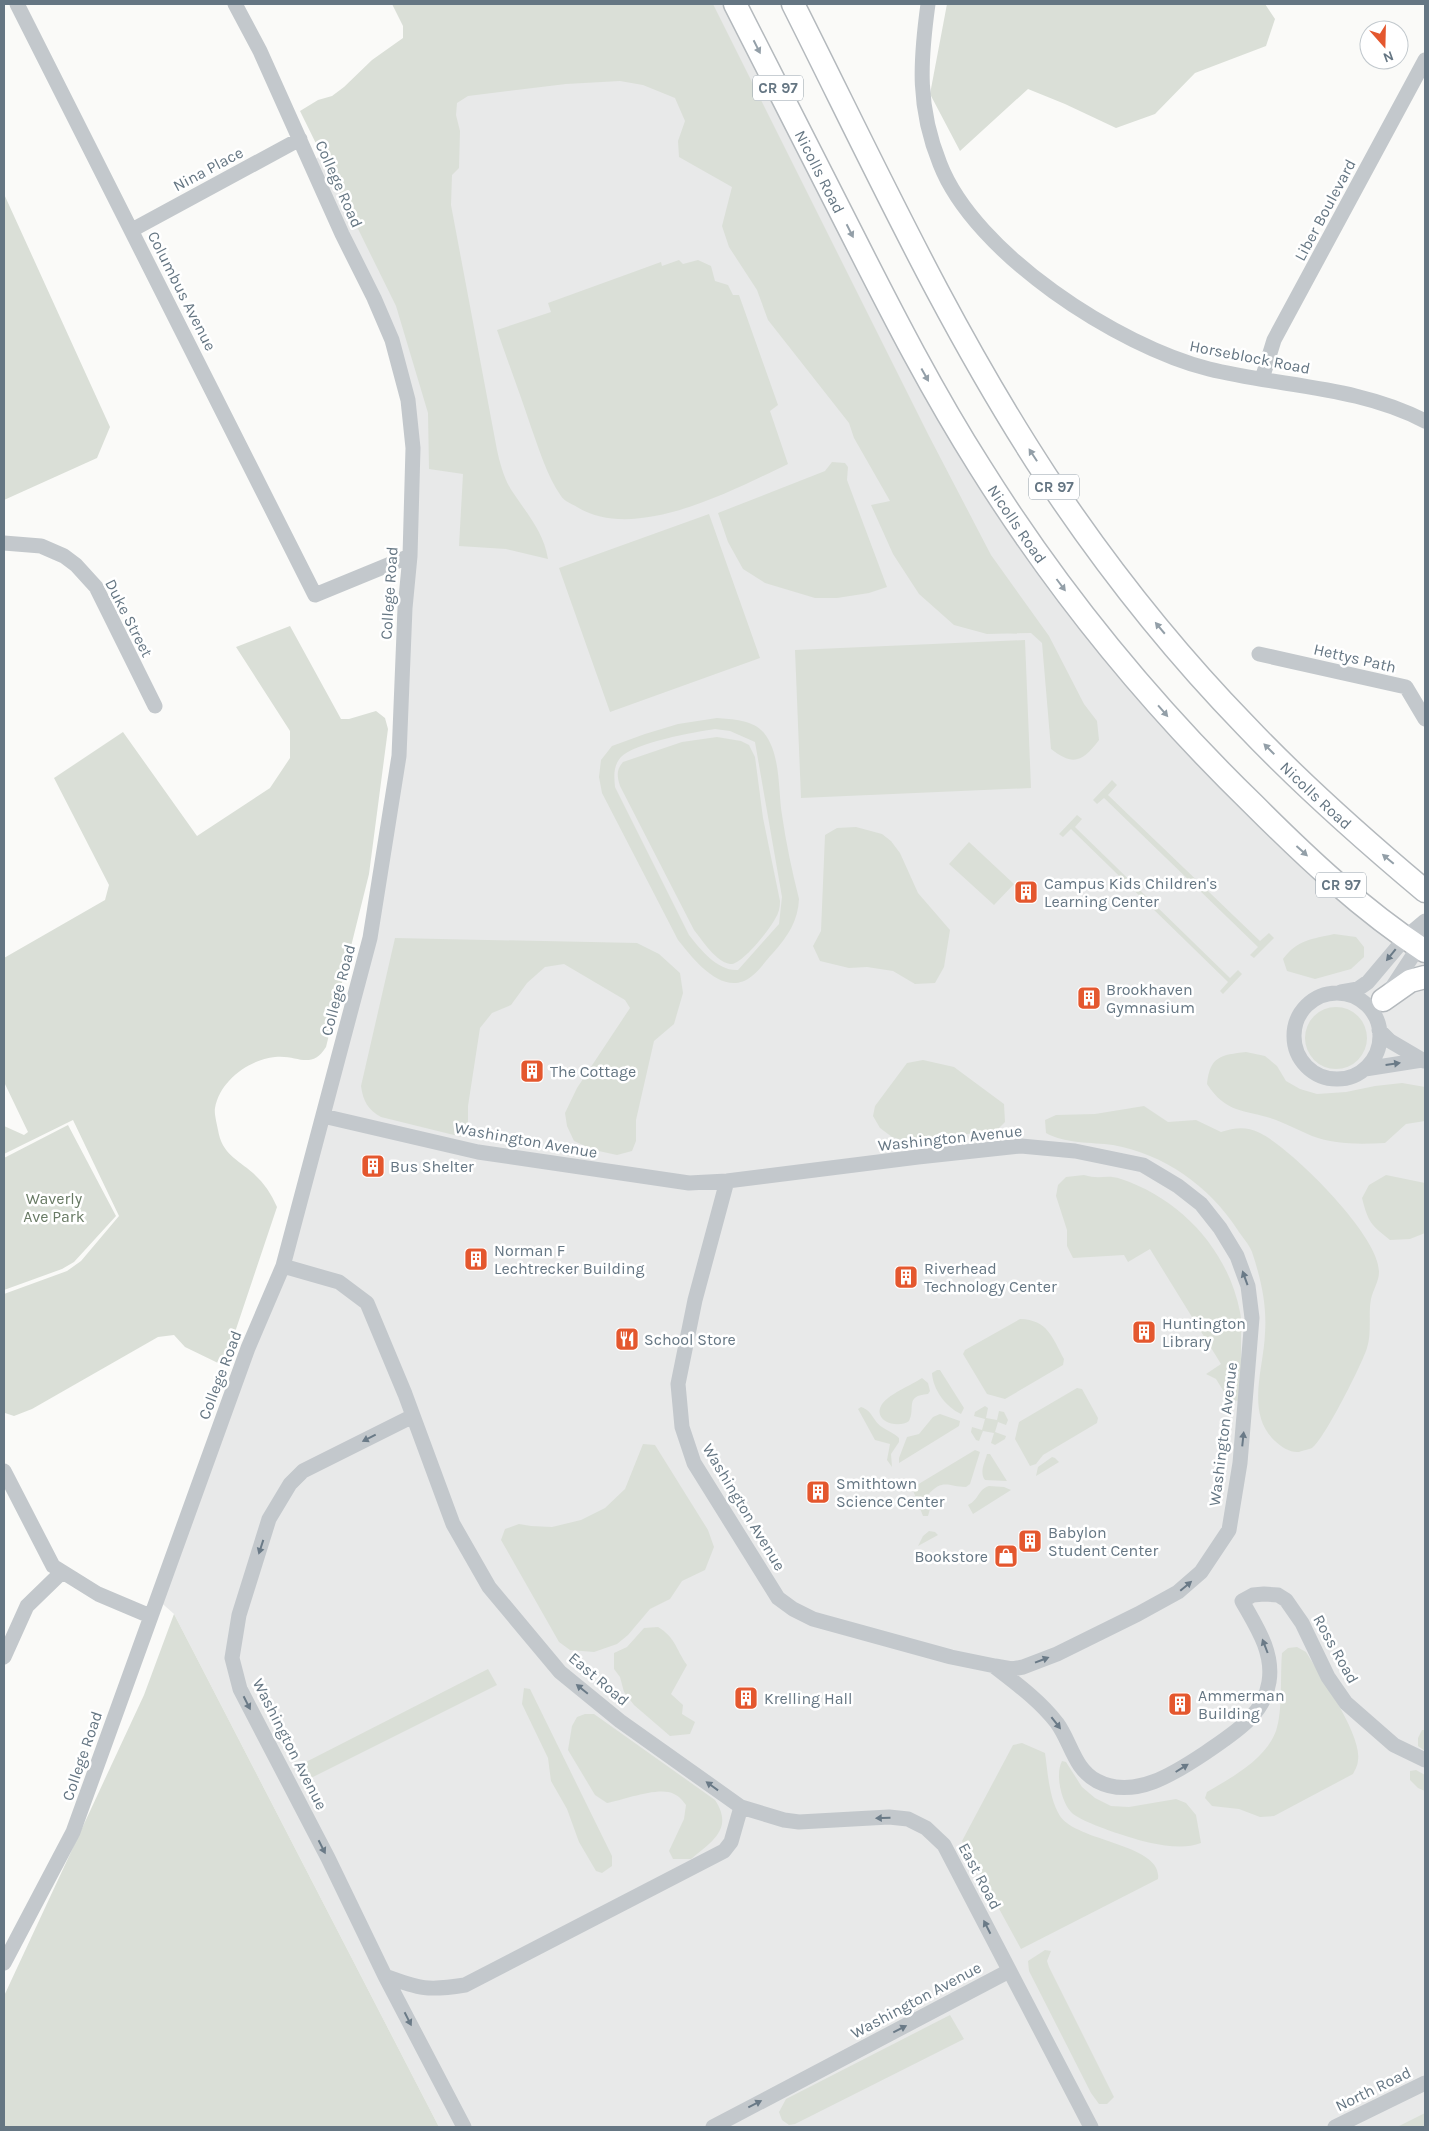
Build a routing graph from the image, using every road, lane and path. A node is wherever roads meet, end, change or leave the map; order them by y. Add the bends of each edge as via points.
1 (17, 4) edge
2 (235, 4) edge
3 (735, 4) edge
4 (793, 4) edge
5 (928, 4) edge
6 (1425, 60) edge
7 (300, 139) junction
8 (132, 230) junction
9 (1262, 379) junction
10 (1425, 421) edge
11 (4, 543) edge
12 (410, 556) junction
13 (1259, 654) dead end
14 (155, 706) dead end
15 (1425, 719) edge
16 (1425, 890) edge
17 (1425, 921) edge
18 (1419, 943) edge
19 (1425, 977) edge
20 (1338, 993) junction
21 (1383, 1000) junction
22 (1379, 1027) junction
23 (1423, 1061) edge
24 (1365, 1069) junction
25 (323, 1116) junction
26 (727, 1181) junction
27 (283, 1266) junction
28 (413, 1416) junction
29 (4, 1471) edge
30 (62, 1572) junction
31 (1242, 1601) joint
32 (150, 1616) junction
33 (4, 1657) edge
34 (995, 1666) junction
35 (1425, 1760) edge
36 (741, 1807) junction
37 (4, 1963) edge
38 (1009, 1971) junction
39 (385, 1976) junction
40 (1425, 2083) edge
41 (464, 2127) edge
42 (713, 2127) edge
43 (1091, 2127) edge
44 (1336, 2127) edge

1 - 8 street, Columbus Avenue
2 - 7 street, College Road via 260,50
3 -> 18 highway, Nicolls Road / CR 97 via 914,355 980,468 1035,550 1106,643 1193,745 1302,851 1389,926
16 -> 4 highway, Nicolls Road / CR 97 via 1334,811 1246,727 1140,604 1077,520 1012,421 957,326
5 - 9 street, Horseblock Road via 921,56 923,94 935,149 949,182 970,214 1000,246 1046,285 1126,338 1184,362
6 - 9 street, Liber Boulevard via 1274,340
7 - 8 street, Nina Place
7 - 12 street, College Road via 392,340 408,400 412,448
8 - 12 street, Columbus Avenue via 315,595
9 - 10 street, Horseblock Road via 1367,398
11 - 14 street, Duke Street via 41,546 76,565 96,587
12 - 25 street, College Road via 398,765 370,938
13 - 15 street, Hettys Path via 1406,687
17 - 18 street
18 -> 20 street via 1368,982
18 - 21 street
19 - 21 highway via 1410,981
20 - 22 street via 1354,997 1368,1006
20 - 24 street via 1314,999 1297,1018 1294,1037 1298,1056 1316,1075 1329,1079 1342,1079
21 - 22 street
22 - 23 street via 1390,1041
22 - 24 street via 1378,1049
24 -> 23 street
25 - 26 street, Washington Avenue via 478,1152 689,1183
25 - 27 street, College Road
26 - 34 street, Washington Avenue via 695,1300 678,1384 682,1427 694,1464 778,1597 793,1609 813,1619
34 -> 26 street, Washington Avenue via 1023,1667 1057,1654 1178,1592 1201,1572 1229,1530 1240,1463 1252,1318 1248,1286 1237,1256 1201,1204 1178,1186 1143,1165 1075,1152 1021,1146
27 - 28 street, East Road via 339,1282 367,1303
27 - 32 street, College Road via 248,1348
36 -> 28 street, East Road via 620,1720 560,1672 548,1658 489,1587 453,1524
28 -> 39 street, Washington Avenue via 303,1471 290,1484 270,1519 239,1615 232,1658 240,1689
29 - 30 street via 53,1565
30 - 32 street via 98,1594
30 - 33 street via 27,1606
34 -> 31 street, Washington Avenue via 1024,1689 1057,1723 1080,1766 1096,1781 1114,1787 1138,1786 1177,1771 1202,1755 1248,1722 1264,1702 1269,1682 1268,1651
31 - 35 street, Ross Road via 1253,1595 1278,1595 1302,1623 1328,1677 1346,1703 1394,1745
32 - 37 street, College Road via 73,1832
38 -> 36 street, East Road via 944,1845 926,1828 908,1819 889,1817 799,1822
36 - 39 street via 731,1842 724,1851 465,1985 436,1990 414,1987
42 -> 38 street, Washington Avenue
38 - 43 street
39 -> 41 street, Washington Avenue
40 - 44 street, North Road

